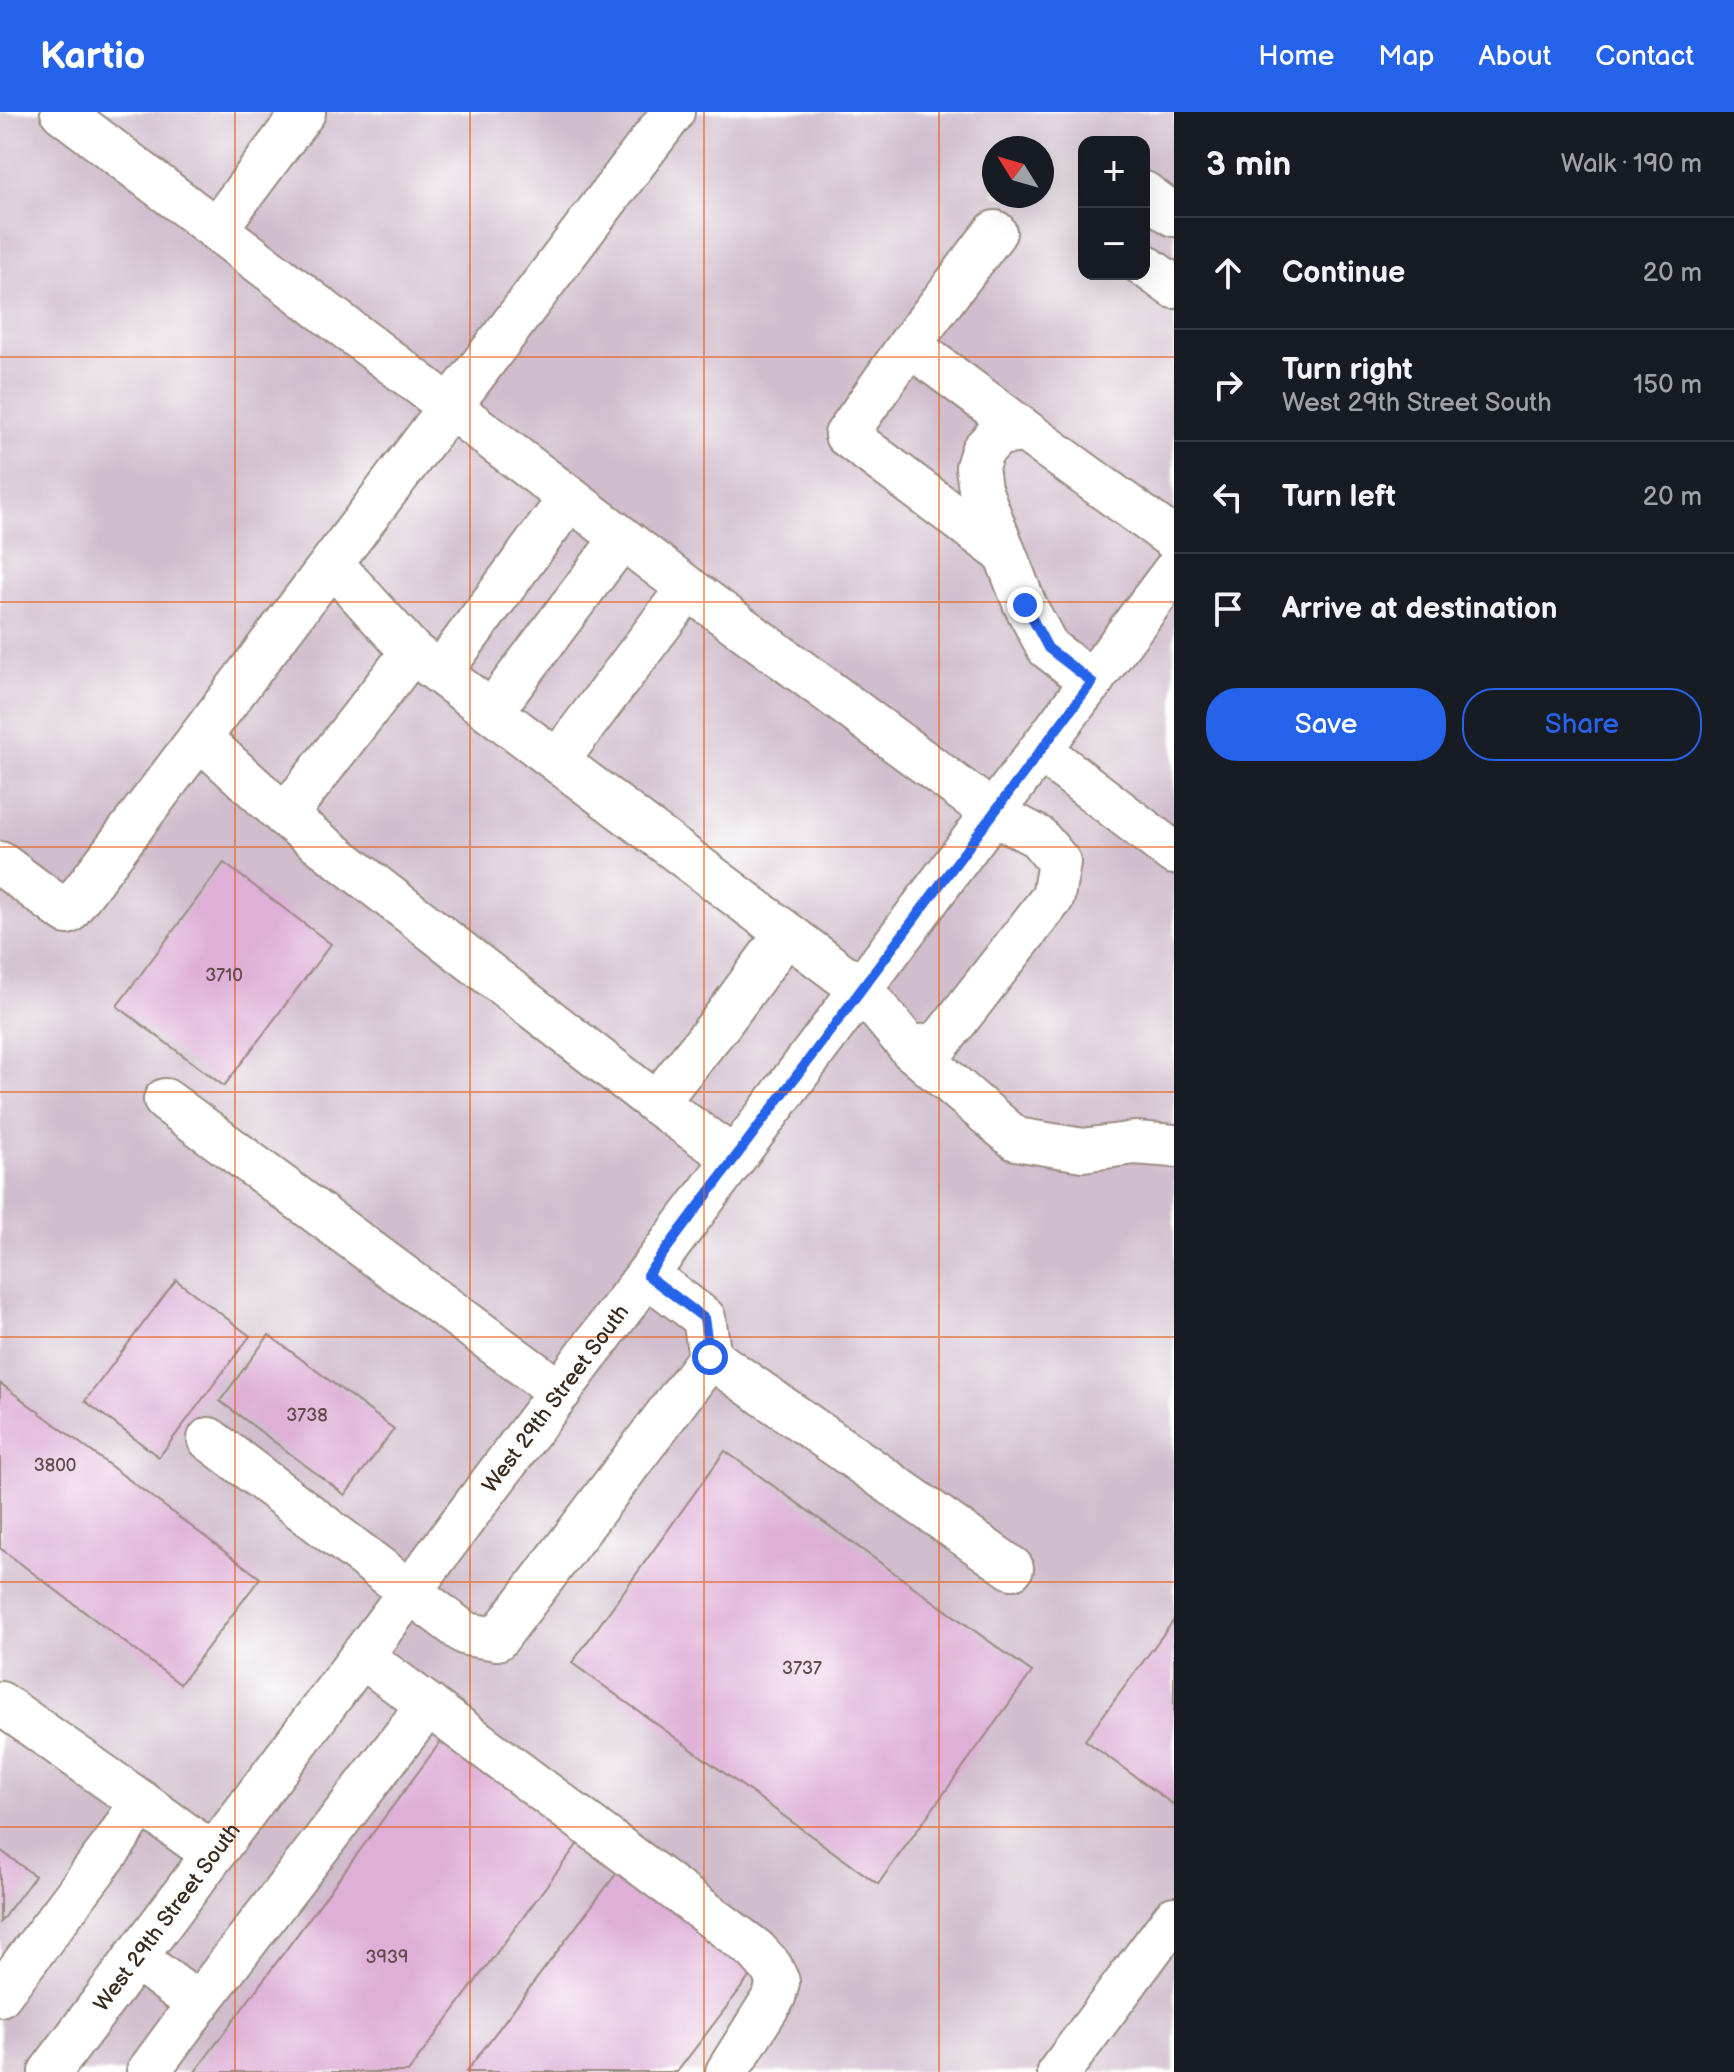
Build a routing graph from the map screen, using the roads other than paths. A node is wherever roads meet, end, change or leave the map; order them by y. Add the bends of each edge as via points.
1 (62, 112) edge
2 (304, 112) edge
3 (673, 112) edge
4 (1150, 197) edge
5 (1174, 215) edge
6 (216, 229) junction
7 (995, 232) dead end
8 (1150, 269) edge
9 (1174, 287) edge
10 (909, 345) junction
11 (451, 407) junction
12 (1025, 431) junction
13 (570, 498) junction
14 (622, 538) junction
15 (1174, 539) edge
16 (1006, 554) junction
17 (332, 564) junction
18 (1174, 571) edge
19 (688, 588) junction
20 (426, 663) junction
21 (1092, 682) junction
22 (492, 711) junction
23 (200, 738) junction
24 (1040, 750) junction
25 (558, 760) junction
26 (993, 813) junction
27 (285, 816) junction
28 (1174, 853) edge
29 (0, 863) edge
30 (786, 934) junction
31 (861, 989) junction
32 (911, 1049) junction
33 (165, 1100) dead end
34 (656, 1103) junction
35 (1174, 1146) edge
36 (734, 1158) junction
37 (647, 1275) junction
38 (710, 1357) junction
39 (560, 1392) junction
40 (209, 1439) dead end
41 (1012, 1568) dead end
42 (411, 1590) junction
43 (361, 1656) junction
44 (0, 1703) edge
45 (428, 1705) junction
46 (141, 1802) junction
47 (213, 1854) junction
48 (1174, 1918) edge
49 (135, 1957) junction
50 (0, 1995) edge
51 (198, 2004) junction
52 (56, 2070) edge
53 (148, 2072) edge
54 (727, 2072) edge
55 (1059, 2072) edge

1 - 6 street
2 - 6 street
3 - 11 street
4 - 5 street
6 - 11 street
7 - 10 street
8 - 9 street
10 - 12 street
10 - 16 street via 846,435
11 - 13 street
11 - 17 street
12 - 15 street
12 - 16 street via 998,434 982,451 977,467 980,489
13 - 14 street
13 - 20 street
14 - 19 street
14 - 22 street
16 - 21 street via 1048,648
17 - 20 street
17 - 23 street
18 - 21 street, West 29th Street South
19 - 25 street
19 - 26 street
20 - 22 street
20 - 27 street
21 - 24 street, West 29th Street South
22 - 25 street
23 - 27 street
23 - 29 street via 67,913
24 - 26 street, West 29th Street South
24 - 28 street
25 - 30 street
26 - 31 street, West 29th Street South
26 - 32 street via 1038,837 1059,862 1053,897 940,1042
27 - 34 street
30 - 31 street
30 - 34 street
31 - 32 street
31 - 36 street, West 29th Street South
32 - 35 street via 1016,1139 1083,1150 1135,1143
33 - 39 street
34 - 36 street
36 - 37 street, West 29th Street South
37 - 38 street via 704,1318
37 - 39 street, West 29th Street South
38 - 41 street
38 - 42 street via 497,1639 466,1634
39 - 42 street, West 29th Street South
40 - 42 street
42 - 43 street, West 29th Street South
43 - 45 street
43 - 47 street, West 29th Street South
44 - 46 street
45 - 51 street
45 - 54 street via 756,1950 771,1967 778,1982 774,1997
46 - 47 street
46 - 50 street
47 - 49 street, West 29th Street South
48 - 55 street
49 - 51 street
49 - 52 street, West 29th Street South
51 - 53 street

